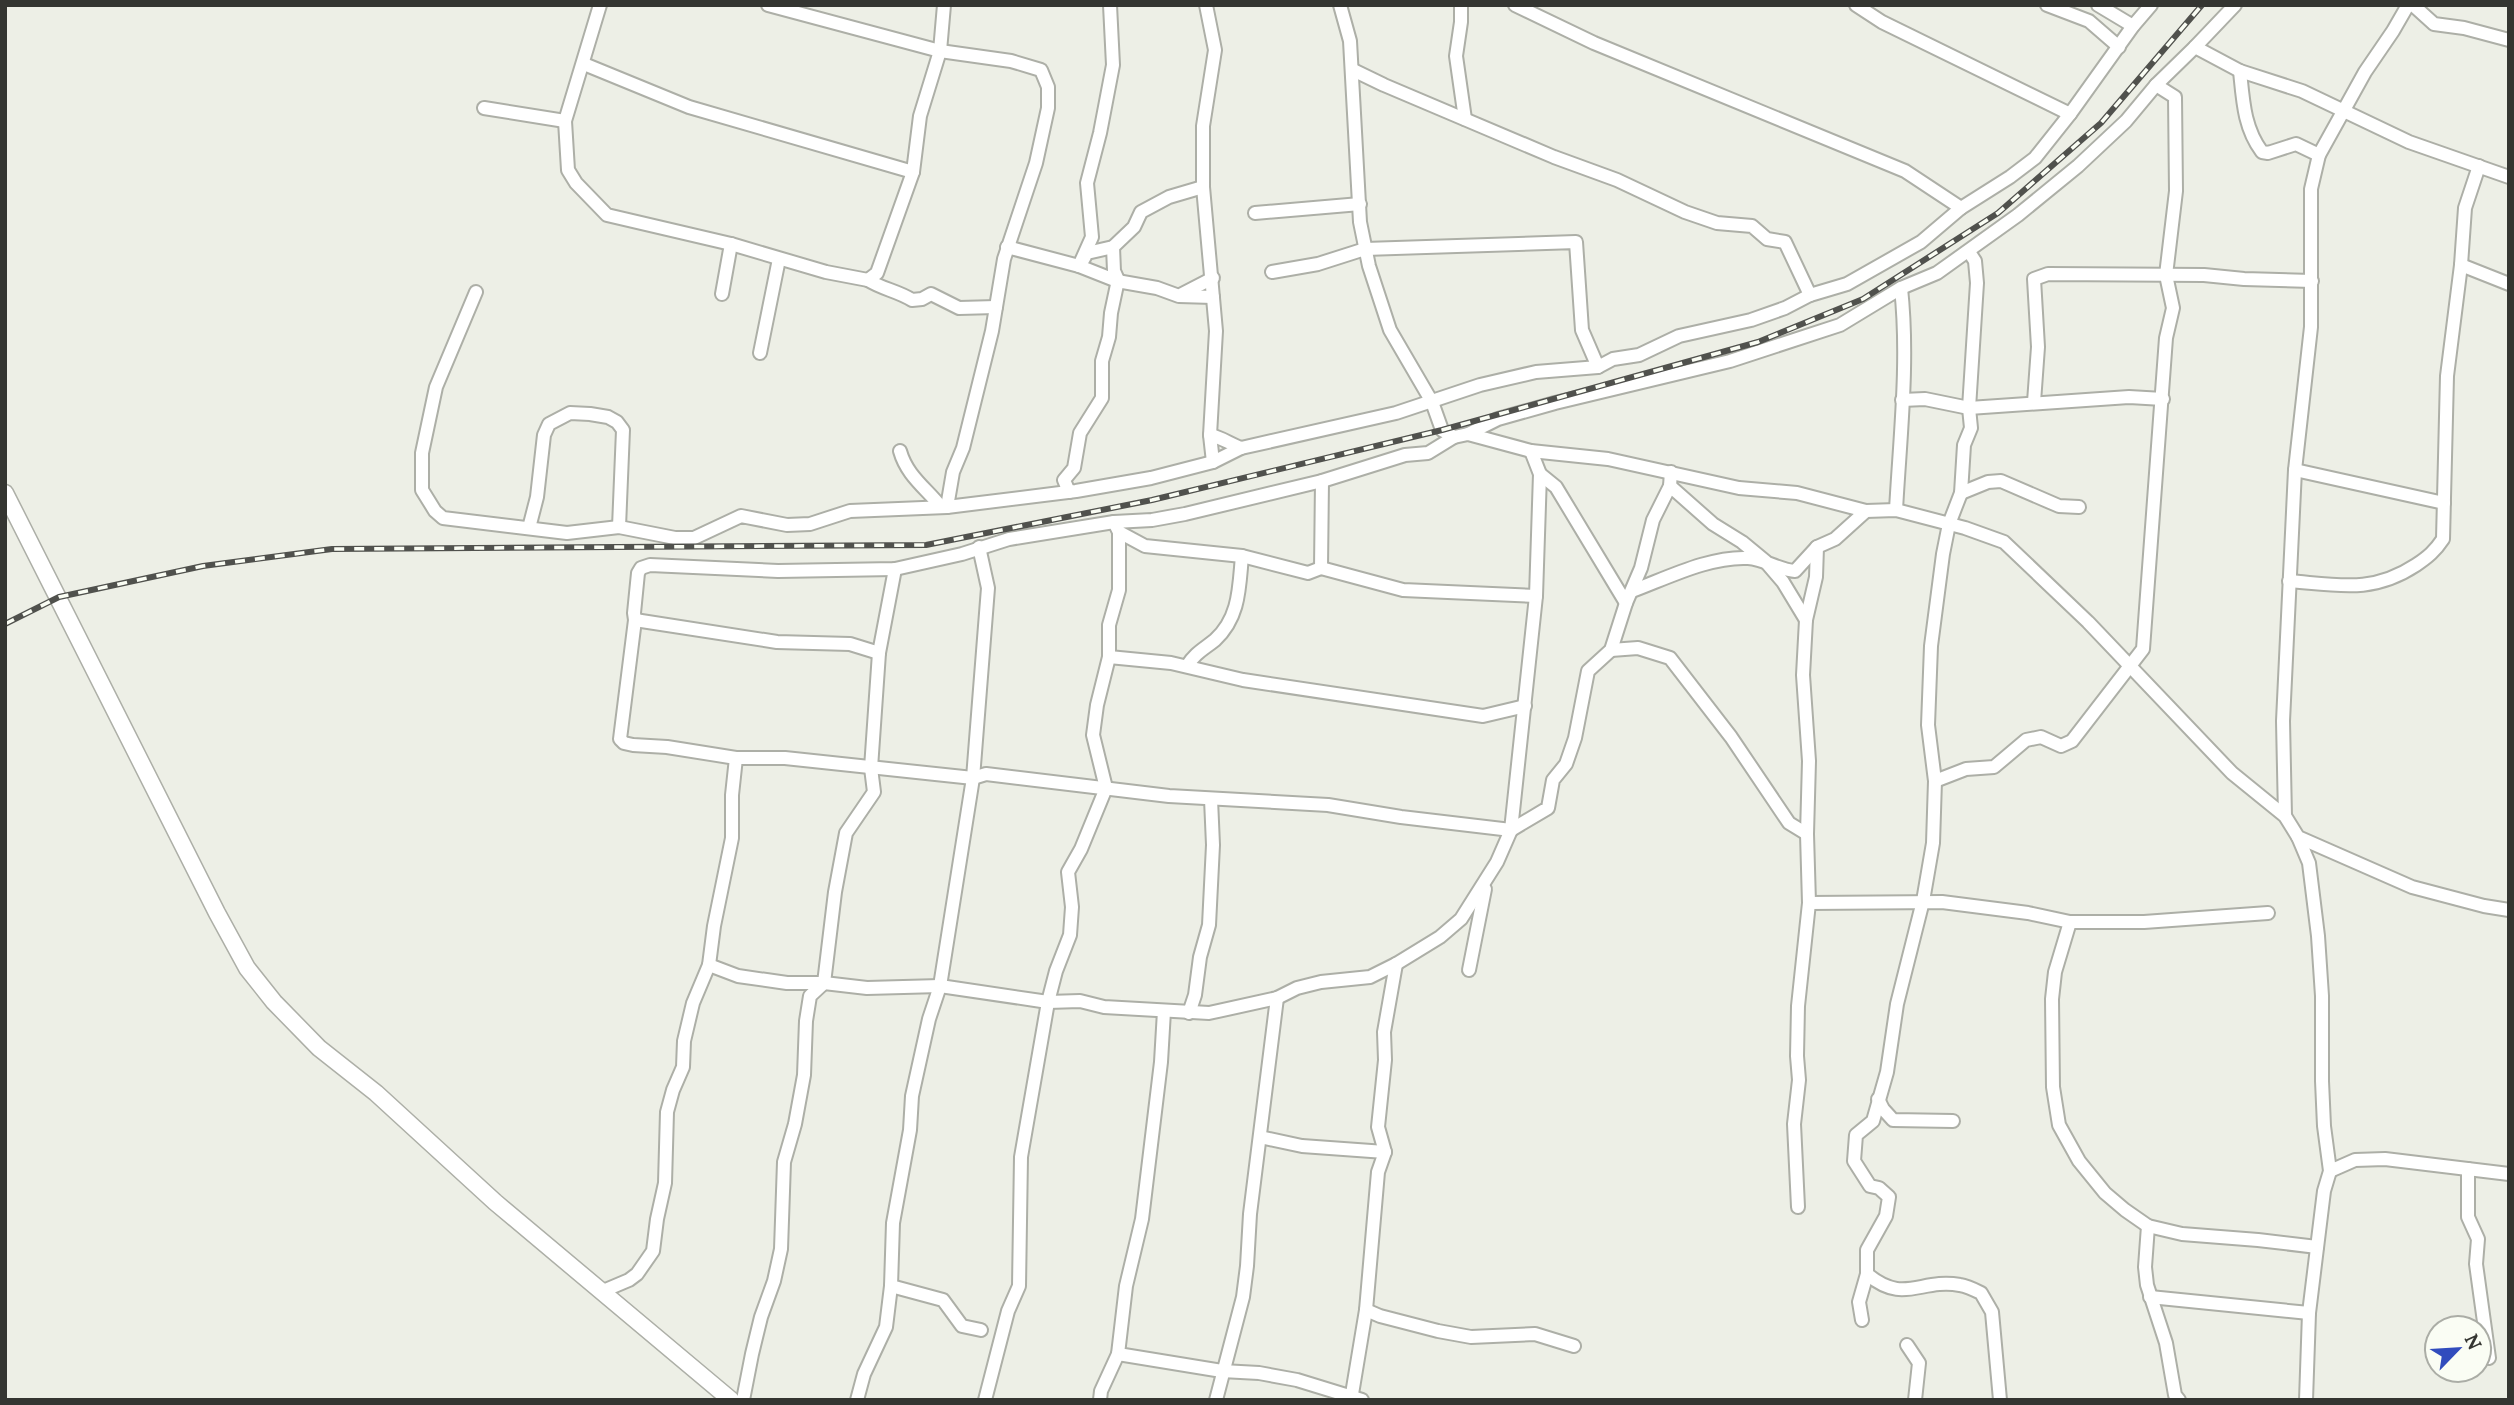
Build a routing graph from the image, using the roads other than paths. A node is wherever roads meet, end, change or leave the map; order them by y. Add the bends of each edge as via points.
1 (600, 5) edge
2 (768, 5) edge
3 (944, 5) edge
4 (1110, 5) edge
5 (1206, 5) edge
6 (1340, 5) edge
7 (1461, 5) edge
8 (1514, 5) edge
9 (1856, 5) edge
10 (2047, 5) edge
11 (2096, 5) edge
12 (2151, 5) edge
13 (2235, 5) edge
14 (2410, 5) edge
15 (2089, 21) junction
16 (2133, 26) junction
17 (2508, 38) edge
18 (2119, 47) junction
19 (2195, 47) junction
20 (940, 51) junction
21 (584, 64) junction
22 (1353, 70) junction
23 (2240, 71) junction
24 (2156, 85) junction
25 (484, 108) dead end
26 (2344, 110) junction
27 (2070, 114) junction
28 (1465, 119) junction
29 (565, 121) junction
30 (2319, 155) junction
31 (2479, 166) junction
32 (913, 172) junction
33 (2509, 177) edge
34 (1203, 187) junction
35 (1360, 204) junction
36 (1961, 208) junction
37 (1255, 213) dead end
38 (732, 244) junction
39 (1007, 247) junction
40 (1114, 247) junction
41 (1365, 249) junction
42 (1969, 252) junction
43 (779, 259) junction
44 (2461, 265) junction
45 (1079, 266) junction
46 (1272, 272) dead end
47 (2166, 275) junction
48 (1213, 278) junction
49 (868, 279) junction
50 (1118, 281) junction
51 (2312, 281) junction
52 (2509, 284) edge
53 (1901, 288) junction
54 (476, 292) dead end
55 (722, 294) dead end
56 (1810, 295) junction
57 (1179, 296) junction
58 (1213, 297) junction
59 (996, 307) junction
60 (760, 353) dead end
61 (1598, 367) junction
62 (2163, 399) junction
63 (1902, 400) junction
64 (1432, 402) junction
65 (2034, 402) junction
66 (1969, 408) junction
67 (1210, 435) junction
68 (1468, 435) junction
69 (1454, 437) junction
70 (1241, 448) junction
71 (1531, 451) junction
72 (900, 452) dead end
73 (1213, 462) junction
74 (2295, 470) junction
75 (1671, 472) junction
76 (1540, 474) junction
77 (1322, 481) junction
78 (1670, 486) junction
79 (1069, 492) junction
80 (5, 493) edge
81 (1961, 493) junction
82 (2444, 503) junction
83 (944, 507) junction
84 (2079, 507) dead end
85 (1896, 510) junction
86 (1866, 511) junction
87 (1949, 524) junction
88 (619, 527) junction
89 (1117, 527) junction
90 (529, 528) junction
91 (979, 547) junction
92 (1817, 548) junction
93 (1242, 556) junction
94 (1765, 561) junction
95 (1321, 568) junction
96 (895, 569) junction
97 (2289, 581) junction
98 (1535, 596) junction
99 (1629, 597) junction
100 (635, 620) junction
101 (1806, 620) junction
102 (1611, 650) junction
103 (879, 653) junction
104 (1109, 657) junction
105 (1186, 666) junction
106 (2132, 666) junction
107 (1525, 706) junction
108 (736, 758) junction
109 (871, 768) junction
110 (973, 778) junction
111 (1935, 781) junction
112 (1105, 788) junction
113 (1212, 799) junction
114 (2285, 816) junction
115 (1511, 830) junction
116 (1807, 834) junction
117 (2298, 837) junction
118 (1487, 878) junction
119 (1923, 901) junction
120 (1809, 902) junction
121 (2509, 910) edge
122 (2268, 913) dead end
123 (2070, 922) junction
124 (1396, 964) junction
125 (709, 965) junction
126 (1469, 970) dead end
127 (824, 983) junction
128 (940, 986) junction
129 (1277, 998) junction
130 (1048, 1002) junction
131 (1164, 1011) junction
132 (1189, 1013) junction
133 (1878, 1099) junction
134 (1953, 1121) dead end
135 (1260, 1136) junction
136 (1385, 1152) junction
137 (2468, 1168) junction
138 (2330, 1171) junction
139 (2509, 1174) edge
140 (1798, 1207) dead end
141 (2148, 1226) junction
142 (2317, 1247) junction
143 (1867, 1275) junction
144 (891, 1286) junction
145 (603, 1291) junction
146 (2150, 1297) junction
147 (1366, 1310) junction
148 (2309, 1313) junction
149 (2483, 1314) edge
150 (1862, 1320) dead end
151 (981, 1330) dead end
152 (1907, 1345) dead end
153 (1574, 1346) dead end
154 (1118, 1354) junction
155 (1222, 1371) junction
156 (1355, 1399) edge
157 (731, 1400) edge
158 (743, 1400) edge
159 (857, 1400) edge
160 (985, 1400) edge
161 (1100, 1400) edge
162 (1216, 1400) edge
163 (1915, 1400) edge
164 (2000, 1400) edge
165 (2179, 1400) edge
166 (2306, 1400) edge

1 - 21 street
2 - 20 street
3 - 20 street
4 - 45 street via 1113,65 1087,183 1092,237
5 - 34 street via 1215,50 1203,126
6 - 22 street
7 - 28 street via 1456,56
8 - 36 street via 1607,49 1905,171
9 - 27 street
10 - 15 street
11 - 15 street
11 - 16 street
12 - 16 street
13 - 19 street
14 - 17 street via 2434,23
14 - 26 street
15 - 18 street
16 - 18 street
18 - 27 street
19 - 23 street
19 - 24 street
20 - 32 street via 920,116
20 - 39 street via 1041,70 1048,87 1036,163
21 - 29 street
21 - 32 street via 689,107
22 - 28 street
22 - 35 street
23 - 26 street
23 - 30 street via 2251,138 2262,152 2296,144
24 - 42 street via 2078,166
24 - 47 street via 2175,97 2176,115 2176,191
25 - 29 street
26 - 30 street
26 - 31 street via 2409,142
27 - 36 street via 2035,158
28 - 56 street via 1685,212 1717,223 1752,226 1768,239 1785,242
29 - 38 street via 568,170 607,215
30 - 51 street via 2311,189
31 - 33 street
31 - 44 street via 2465,208
32 - 49 street via 877,273
34 - 40 street via 1141,212
34 - 48 street
35 - 37 street
35 - 41 street
36 - 56 street via 1921,242 1847,284
38 - 43 street
38 - 55 street
39 - 45 street
39 - 59 street
40 - 45 street via 1087,253
40 - 50 street
41 - 46 street
41 - 61 street via 1576,242 1582,330
41 - 64 street via 1390,330
42 - 53 street via 1937,273
42 - 66 street via 1975,261 1977,283
43 - 49 street
43 - 60 street
44 - 52 street
44 - 82 street via 2447,376
45 - 50 street
47 - 51 street
47 - 62 street via 2173,309 2165,338
47 - 65 street via 2048,274 2034,279 2038,347
48 - 57 street
48 - 58 street
49 - 59 street via 912,300 931,294 958,308
50 - 57 street
50 - 79 street via 1102,360 1102,398 1080,433 1074,468 1064,480
51 - 74 street
53 - 63 street
53 - 68 street via 1840,324 1797,340 1681,374 1555,402 1499,419
54 - 90 street via 436,387 422,453 422,490 443,518
56 - 61 street via 1751,320 1679,335 1639,355
57 - 58 street
58 - 67 street via 1216,331
59 - 83 street via 963,448
61 - 64 street via 1536,372
62 - 65 street
62 - 106 street via 2143,649
63 - 66 street via 1925,399
63 - 85 street
64 - 69 street via 1442,430
64 - 70 street
65 - 66 street
66 - 81 street via 1971,428 1964,446
67 - 70 street
67 - 73 street
68 - 69 street
68 - 71 street
69 - 77 street via 1428,453 1405,455
70 - 73 street
71 - 75 street via 1608,458
71 - 76 street
72 - 83 street via 915,480
73 - 79 street
74 - 82 street
74 - 97 street
75 - 78 street
75 - 86 street via 1739,488 1797,493
76 - 98 street
76 - 99 street via 1556,487
77 - 89 street
77 - 95 street
78 - 94 street
78 - 99 street via 1653,520
79 - 83 street
80 - 145 street via 247,968 319,1048
81 - 84 street via 2001,481 2059,506
81 - 87 street
82 - 97 street via 2443,539 2435,553 2395,579 2357,586
83 - 88 street via 850,511 787,526 741,516 694,538
85 - 86 street
85 - 87 street
86 - 92 street via 1835,539
87 - 106 street via 2004,542
87 - 111 street via 1931,646 1928,725
88 - 90 street via 567,533
88 - 90 street via 623,430 608,417 570,413 549,424 544,435
89 - 91 street via 1009,539
89 - 93 street via 1145,546
89 - 104 street via 1119,590 1109,625
91 - 96 street
91 - 110 street via 988,588
92 - 94 street via 1795,571
92 - 101 street
93 - 95 street via 1308,573
93 - 105 street via 1234,616
94 - 99 street via 1746,558 1685,569
94 - 101 street
95 - 98 street via 1403,590
96 - 100 street via 778,571 650,565 638,573
96 - 103 street
97 - 114 street via 2283,721
98 - 107 street
99 - 102 street
100 - 103 street via 777,642 850,644
100 - 108 street via 620,739 633,745
101 - 116 street
102 - 115 street via 1588,671 1575,738 1566,764 1553,780 1548,808
102 - 116 street via 1637,648 1670,659 1789,822
103 - 109 street
104 - 105 street
104 - 112 street via 1093,736
105 - 107 street via 1244,680 1483,716
106 - 111 street via 2073,741 2061,746 2041,737 2026,740 1994,767 1966,769
106 - 114 street via 2232,773
107 - 115 street
108 - 109 street via 785,758
108 - 125 street via 732,838
109 - 110 street
109 - 127 street via 874,792 846,833
110 - 112 street via 986,774
110 - 128 street
111 - 119 street via 1933,843
112 - 113 street
112 - 130 street via 1068,873 1070,935
113 - 115 street via 1328,804
113 - 132 street via 1209,925
114 - 117 street
115 - 118 street
116 - 120 street
117 - 121 street via 2412,887
117 - 138 street via 2309,863 2318,936 2324,1126
118 - 124 street via 1461,919
118 - 126 street
119 - 120 street
119 - 123 street
119 - 133 street
120 - 140 street via 1798,1006 1799,1080 1794,1124
122 - 123 street
123 - 141 street via 2052,999 2053,1087 2059,1125 2079,1161 2105,1193
124 - 129 street via 1370,977 1321,982
124 - 136 street via 1384,1032 1378,1127
125 - 127 street via 738,976
125 - 145 street via 693,1003 683,1067 667,1112 665,1183 653,1251 637,1274
127 - 128 street via 867,988
127 - 158 street via 810,996 803,1075 784,1162 781,1249
128 - 130 street
128 - 144 street via 912,1096 893,1223
129 - 132 street
129 - 135 street
130 - 131 street
130 - 160 street via 1021,1157 1019,1286
131 - 132 street
131 - 154 street via 1142,1219 1126,1286
133 - 134 street via 1893,1121
133 - 143 street via 1873,1121 1856,1135 1854,1161 1870,1186 1889,1197 1886,1216 1867,1250
135 - 136 street via 1302,1146
135 - 155 street via 1243,1297
136 - 147 street via 1378,1172
137 - 138 street via 2385,1159 2356,1160
137 - 139 street
137 - 149 street via 2468,1217 2478,1238 2476,1264
138 - 142 street
141 - 142 street via 2182,1234
141 - 146 street via 2145,1267
142 - 148 street
143 - 150 street via 1859,1303
143 - 164 street via 1895,1290 1960,1285 1981,1293 1992,1312
144 - 151 street via 943,1300 962,1326
144 - 159 street via 886,1326
145 - 157 street
146 - 148 street
146 - 165 street
147 - 153 street via 1471,1337 1535,1334
147 - 156 street
148 - 166 street
152 - 163 street via 1919,1363
154 - 155 street
154 - 161 street
155 - 156 street via 1297,1380
155 - 162 street

